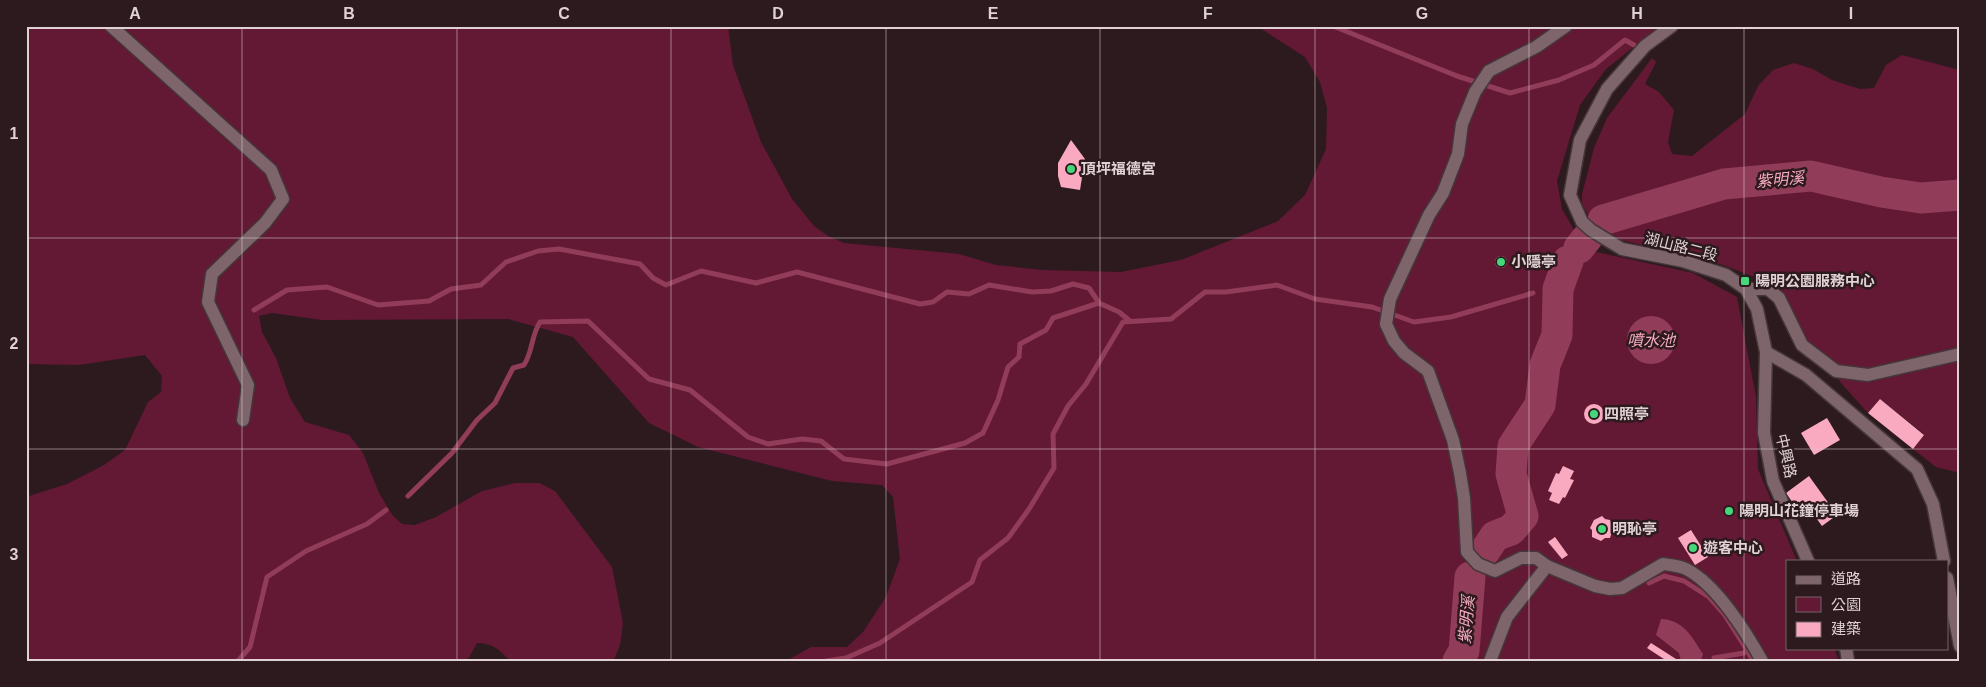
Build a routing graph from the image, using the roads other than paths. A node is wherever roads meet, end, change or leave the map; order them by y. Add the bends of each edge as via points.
1 (111, 26) edge
2 (1566, 26) edge
3 (1672, 26) edge
4 (1746, 289) junction
5 (1766, 352) junction
6 (1960, 354) edge
7 (243, 420) dead end
8 (1808, 560) edge
9 (1944, 560) edge
10 (1547, 566) junction
11 (1948, 583) edge
12 (1960, 646) edge
13 (1490, 661) edge
14 (1762, 661) edge

1 - 7 street via 271,170 283,199 265,223 212,274 208,302 248,385
2 - 10 street via 1536,47 1489,71 1475,92 1462,124 1458,154 1443,193 1429,215 1390,299 1386,324 1404,353 1428,371 1460,473 1468,552 1478,564 1495,571 1521,558 1536,558
3 - 4 street, 湖山路二段 via 1645,46 1607,89 1580,140 1570,195 1582,222 1622,249 1683,261 1726,275
4 - 5 street, 湖山路二段 via 1757,308
4 - 6 street via 1768,289 1778,298 1802,345 1836,371 1868,375
5 - 8 street, 中興路 via 1764,434 1773,480
5 - 9 street via 1806,375 1917,470 1933,504
10 - 13 street via 1507,617
10 - 14 street via 1610,589 1622,588 1663,564 1685,568 1717,594 1746,632
11 - 12 street

